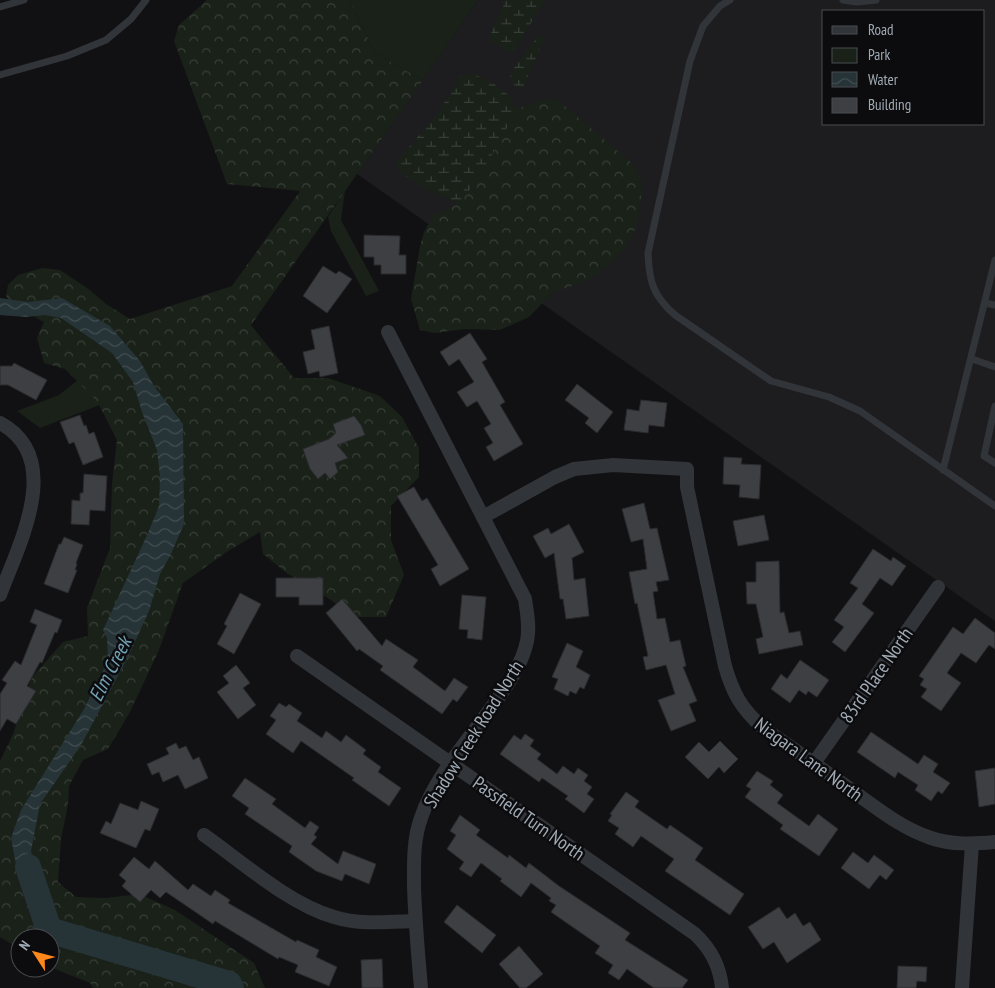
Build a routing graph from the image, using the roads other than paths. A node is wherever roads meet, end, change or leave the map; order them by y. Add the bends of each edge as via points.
1 (24, 0) edge
2 (146, 0) edge
3 (730, 0) edge
4 (843, 0) edge
5 (876, 0) edge
6 (0, 7) edge
7 (0, 75) edge
8 (995, 260) edge
9 (985, 303) junction
10 (995, 305) edge
11 (388, 332) dead end
12 (972, 359) junction
13 (995, 368) edge
14 (995, 406) edge
15 (5, 426) edge
16 (995, 463) edge
17 (943, 470) junction
18 (995, 506) edge
19 (483, 516) junction
20 (938, 587) dead end
21 (0, 595) edge
22 (297, 656) dead end
23 (452, 763) junction
24 (814, 763) junction
25 (204, 835) dead end
26 (995, 842) edge
27 (972, 844) junction
28 (415, 921) junction
29 (722, 982) edge
30 (421, 988) edge
31 (962, 988) edge

1 - 6 lane
2 - 7 lane via 131,19 106,40 67,56
3 - 17 lane via 720,6 703,26 690,61 648,252 649,276 661,303 771,381 829,397 860,412
4 - 5 lane
8 - 9 lane
9 - 10 lane
9 - 12 lane
11 - 19 street, Shadow Creek Road North
12 - 13 lane
12 - 17 lane
14 - 16 lane via 984,456
15 - 21 street via 25,444 35,486 26,526
17 - 18 lane
19 - 23 street, Shadow Creek Road North via 525,599 528,639 511,679
19 - 24 street, Niagara Lane North via 574,469 613,464 687,469 687,487 731,685 749,716
20 - 24 street, 83rd Place North
22 - 23 street, Passfield Turn North
23 - 28 street, Shadow Creek Road North via 420,818 414,848
23 - 29 street, Passfield Turn North via 695,934 715,960
24 - 27 street, Niagara Lane North via 914,831 931,838
25 - 28 street via 284,892 334,917 367,922
26 - 27 street, Niagara Lane North
27 - 31 street
28 - 30 street, Shadow Creek Road North

